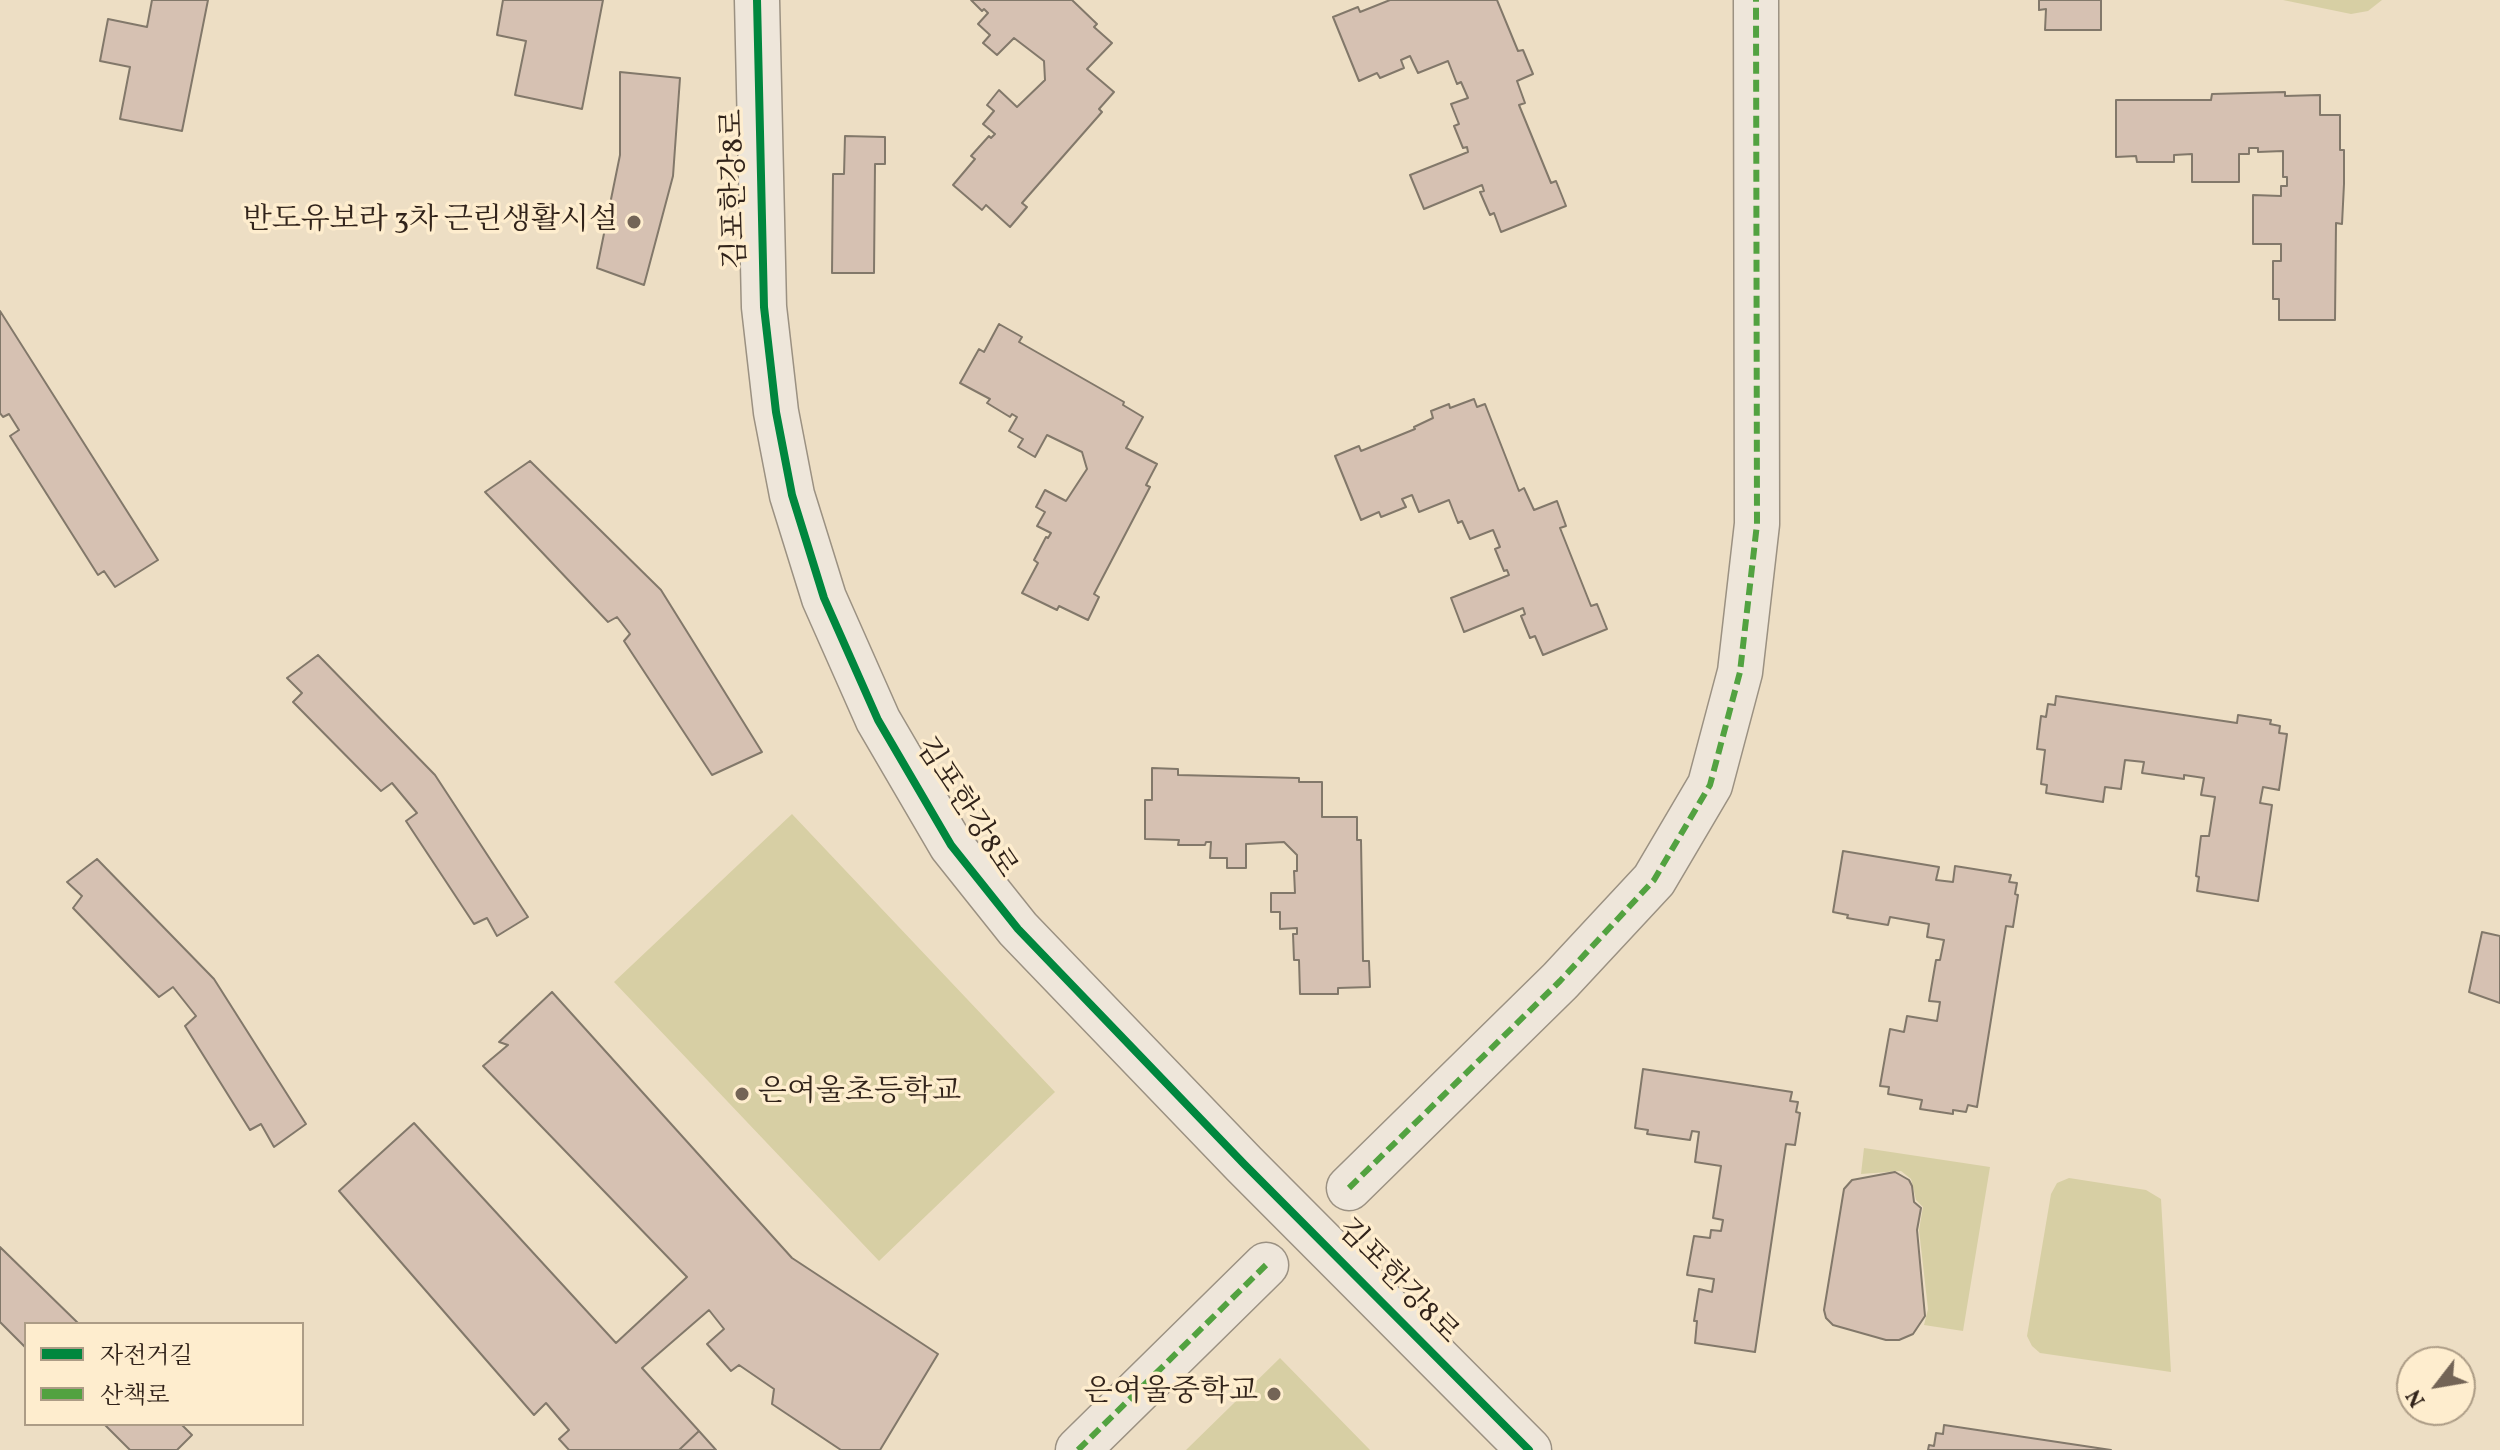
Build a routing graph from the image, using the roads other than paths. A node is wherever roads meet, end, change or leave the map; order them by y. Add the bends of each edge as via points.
1 (757, 0) edge
2 (1756, 0) edge
3 (1349, 1188) dead end
4 (1266, 1265) dead end
5 (1078, 1450) edge
6 (1529, 1450) edge

1 - 6 street, 김포한강8로 via 764,307 776,412 792,495 824,598 878,720 951,845 1018,929
2 - 3 street via 1757,524 1740,672 1710,785 1654,880 1560,981
4 - 5 street

